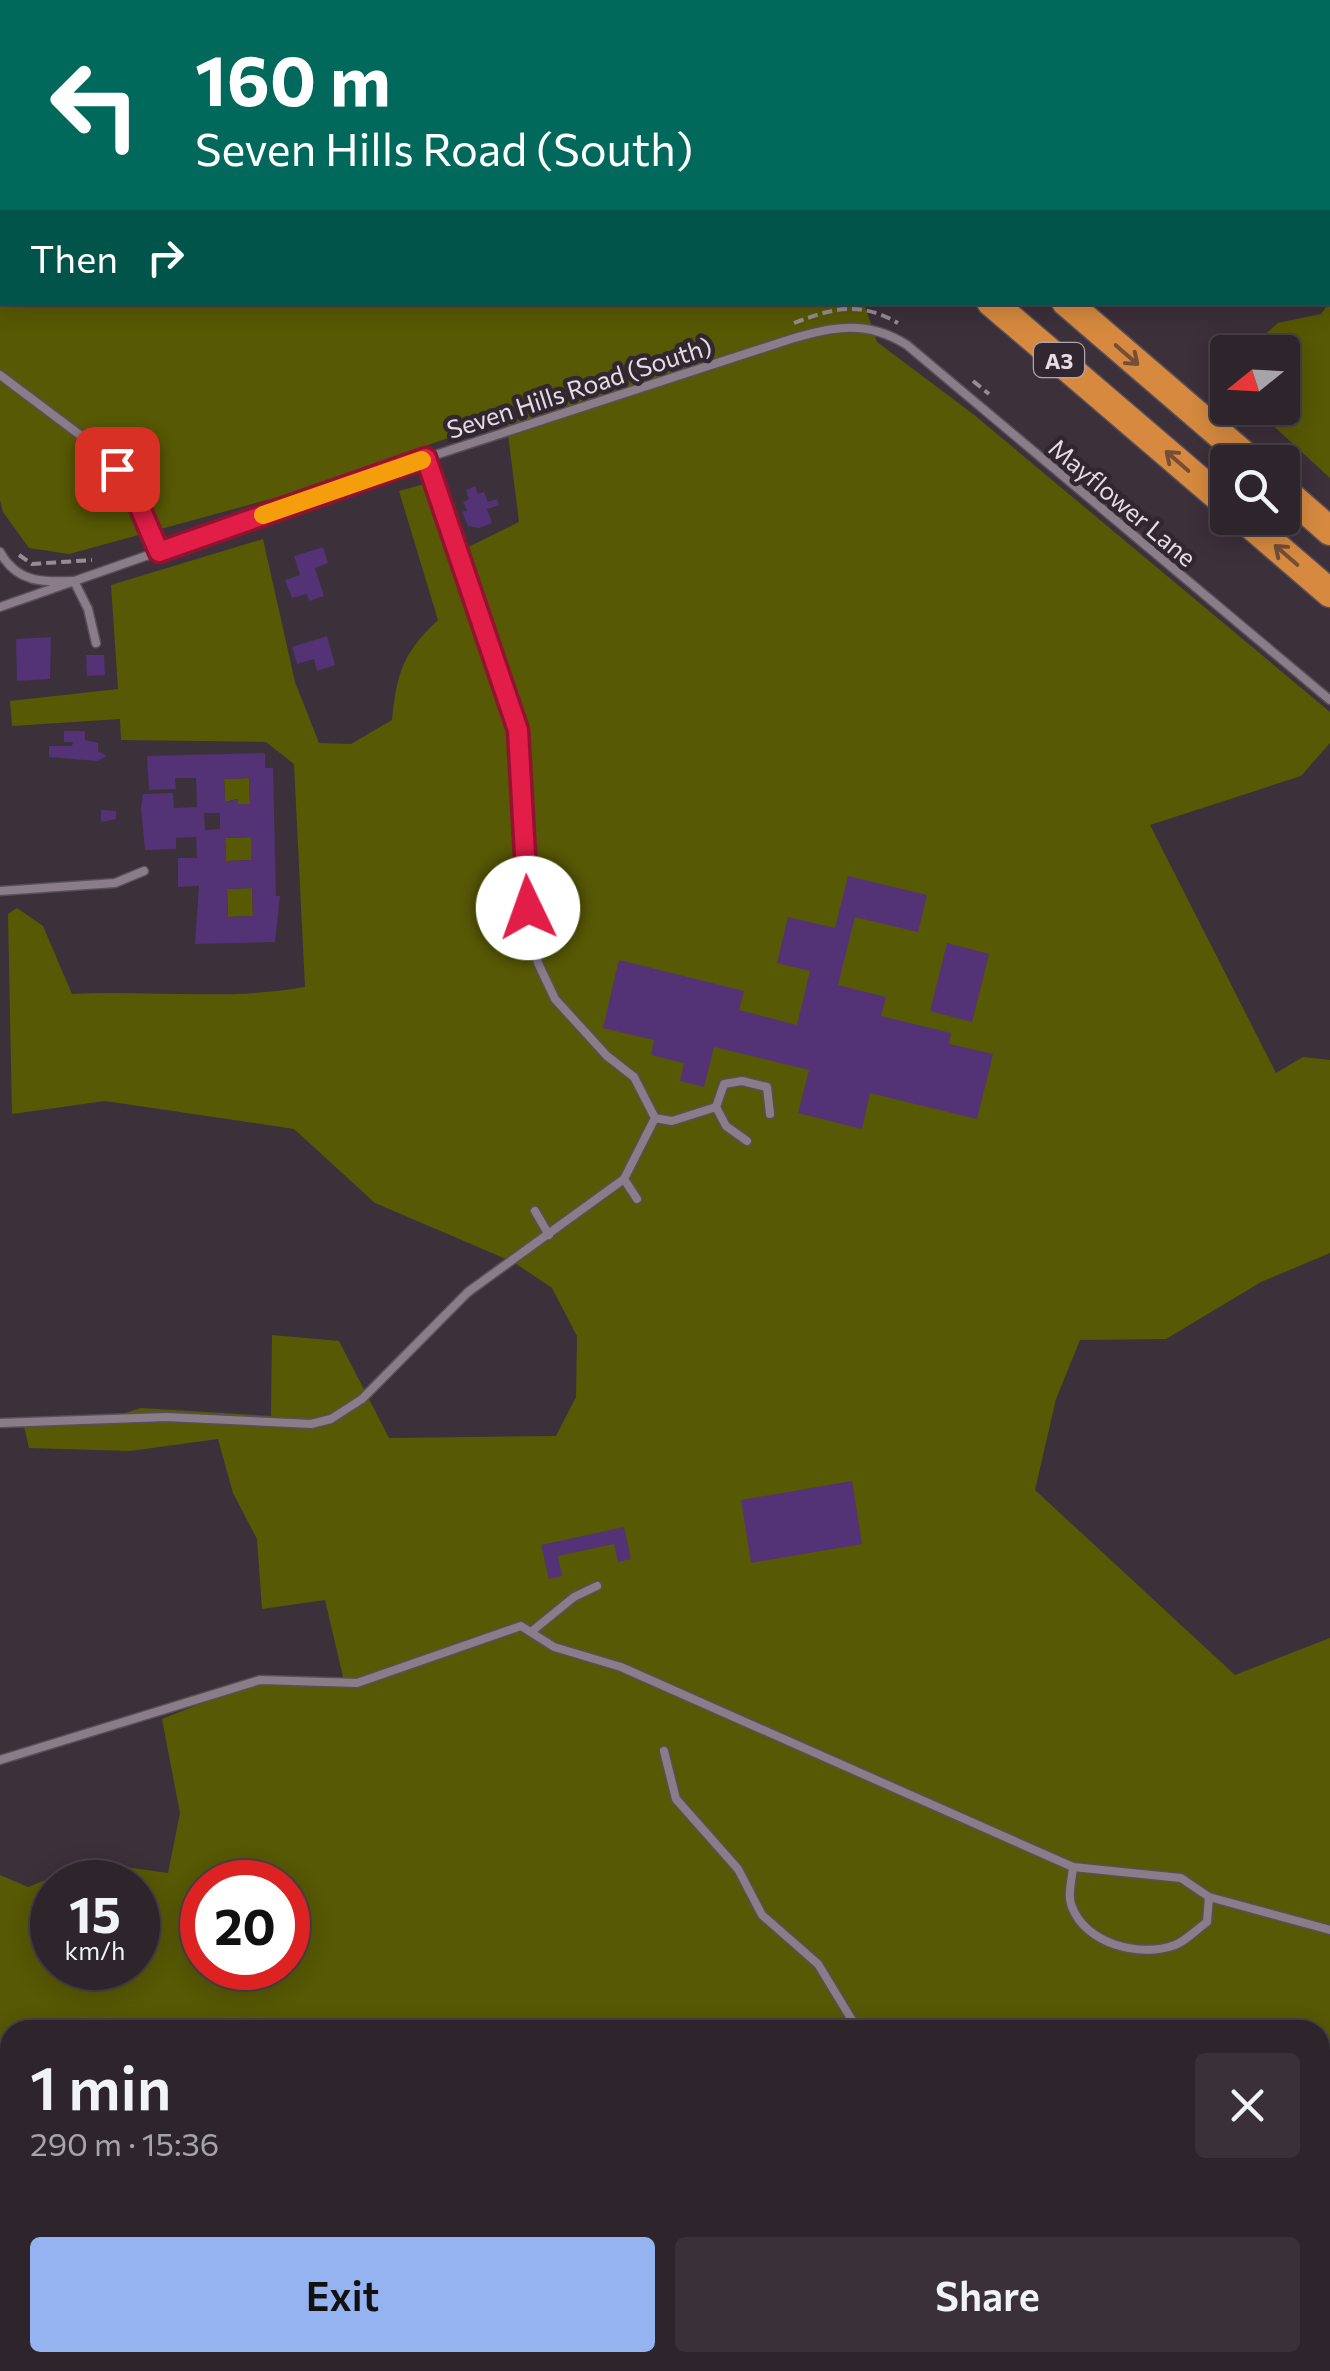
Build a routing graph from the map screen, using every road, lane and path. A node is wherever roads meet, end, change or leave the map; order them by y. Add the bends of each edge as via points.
1 (995, 305) edge
2 (1069, 305) edge
3 (792, 324) dead end
4 (911, 331) dead end
5 (890, 334) joint
6 (0, 375) edge
7 (968, 377) dead end
8 (994, 399) dead end
9 (1232, 445) edge
10 (426, 458) junction
11 (1210, 489) edge
12 (1300, 504) edge
13 (1330, 530) edge
14 (1262, 535) edge
15 (14, 551) dead end
16 (0, 552) edge
17 (159, 552) junction
18 (105, 556) dead end
19 (74, 581) junction
20 (1330, 592) edge
21 (0, 607) edge
22 (96, 642) dead end
23 (1330, 700) edge
24 (144, 872) dead end
25 (0, 892) edge
26 (716, 1108) junction
27 (770, 1114) dead end
28 (655, 1118) junction
29 (747, 1141) dead end
30 (624, 1179) junction
31 (637, 1198) dead end
32 (535, 1210) dead end
33 (549, 1236) junction
34 (0, 1424) edge
35 (597, 1586) dead end
36 (531, 1632) junction
37 (664, 1751) dead end
38 (0, 1760) edge
39 (1073, 1868) junction
40 (1210, 1896) junction
41 (1330, 1930) edge
42 (852, 2020) edge

11 -> 1 highway, A3
2 -> 9 highway, A3
3 - 4 path via 828,310 862,308
5 - 10 lane, Seven Hills Road (South) via 861,326 822,329
5 - 23 lane, Mayflower Lane
6 - 17 lane via 100,450 134,494
7 - 8 path
10 - 17 lane, Seven Hills Road (South)
10 - 28 lane via 518,730 528,908 538,963 555,999 634,1077
12 - 13 highway
20 -> 14 highway
15 - 18 path via 32,564
16 - 19 lane via 29,580
17 - 19 lane, Seven Hills Road (South)
19 - 21 lane, Seven Hills Road (South)
19 - 22 lane
24 - 25 lane via 115,883
26 - 27 lane via 724,1084 742,1081 766,1086
26 - 28 lane via 672,1121
26 - 29 lane via 726,1126
28 - 30 lane
30 - 31 lane
30 - 33 lane
32 - 33 lane
33 - 34 lane via 468,1292 362,1400 330,1419
35 - 36 lane
36 - 38 lane via 520,1626 357,1682 260,1680
36 - 39 lane
37 - 42 lane via 676,1799 738,1869 762,1915 818,1964
39 - 40 lane via 1180,1878
39 - 40 lane via 1070,1903 1082,1926 1108,1943 1149,1951 1178,1945 1207,1922
40 - 41 lane

